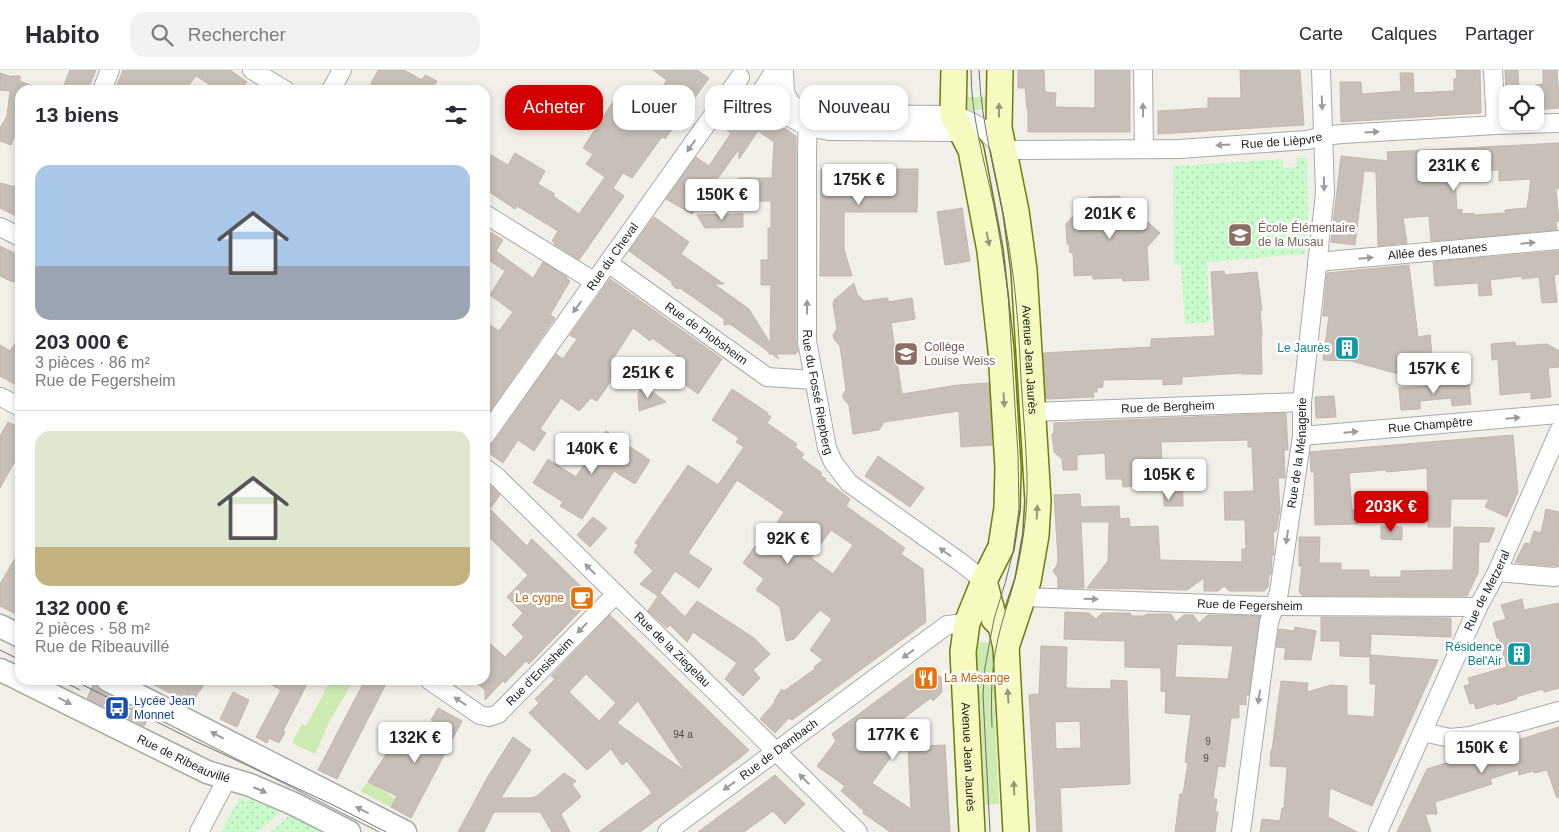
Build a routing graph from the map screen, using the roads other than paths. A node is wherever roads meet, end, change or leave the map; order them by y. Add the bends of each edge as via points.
1 (110, 70) edge
2 (252, 70) edge
3 (342, 70) edge
4 (775, 70) edge
5 (784, 70) edge
6 (954, 70) edge
7 (1000, 70) edge
8 (1143, 70) edge
9 (1322, 70) edge
10 (1493, 70) edge
11 (734, 74) edge
12 (104, 85) edge
13 (276, 85) edge
14 (334, 85) edge
15 (750, 85) edge
16 (765, 85) edge
17 (785, 85) edge
18 (790, 104) edge
19 (800, 111) edge
20 (1559, 123) edge
21 (1496, 125) junction
22 (810, 130) edge
23 (829, 130) edge
24 (962, 132) junction
25 (1323, 136) junction
26 (1144, 149) junction
27 (1003, 150) junction
28 (490, 217) edge
29 (0, 227) edge
30 (15, 234) edge
31 (1559, 240) edge
32 (1317, 262) junction
33 (608, 263) junction
34 (595, 282) junction
35 (814, 380) junction
36 (0, 397) edge
37 (1302, 402) junction
38 (15, 405) edge
39 (1033, 412) junction
40 (1559, 414) edge
41 (490, 429) edge
42 (1559, 431) edge
43 (1302, 436) junction
44 (490, 472) edge
45 (1497, 572) junction
46 (1559, 576) edge
47 (984, 581) junction
48 (616, 594) junction
49 (1024, 597) junction
50 (1274, 606) junction
51 (1478, 607) junction
52 (994, 620) junction
53 (966, 623) junction
54 (0, 626) edge
55 (15, 634) edge
56 (1006, 647) junction
57 (35, 685) edge
58 (118, 685) edge
59 (436, 685) edge
60 (1559, 710) edge
61 (1423, 732) junction
62 (776, 751) junction
63 (227, 779) junction
64 (199, 832) edge
65 (349, 832) edge
66 (405, 832) edge
67 (667, 832) edge
68 (858, 832) edge
69 (972, 832) edge
70 (1016, 832) edge
71 (1241, 832) edge
72 (1378, 832) edge

1 - 12 street
2 - 13 street
3 - 14 street
4 - 16 street
5 - 17 street
6 - 24 main road, Avenue Jean Jaurès
27 -> 7 main road, Avenue Jean Jaurès via 999,128
26 -> 8 street
9 -> 25 street, Rue de la Ménagerie
10 - 21 street
11 - 15 street
11 -> 33 street, Rue du Cheval
18 - 19 street
20 - 21 street, Rue de Lièpvre
25 -> 21 street, Rue de Lièpvre
35 -> 22 street, Rue du Fossé Riepberg via 807,341
23 - 24 street
24 - 27 main road
24 - 27 street via 975,122
24 -> 47 main road, Avenue Jean Jaurès via 990,251 1001,350 1008,468 1002,542
25 -> 26 street, Rue de Lièpvre
25 -> 32 street, Rue de la Ménagerie via 1325,193
26 - 27 street, Rue de Lièpvre
27 - 39 main road, Avenue Jean Jaurès via 1024,270
28 - 34 street
29 - 30 street
32 -> 31 street, Allée des Platanes
32 - 37 street, Rue de la Ménagerie
33 - 34 street, Rue du Cheval
33 - 35 street, Rue de Plobsheim via 767,377
34 -> 41 street, Rue du Cheval
47 -> 35 street, Rue du Fossé Riepberg via 849,483 840,473 827,448
36 - 38 street
37 - 39 street, Rue de Bergheim
37 - 43 street, Rue de la Ménagerie
49 -> 39 main road, Avenue Jean Jaurès via 1036,535 1038,501
43 -> 40 street, Rue Champêtre
42 - 45 street, Rue de Metzeral
43 -> 50 street, Rue de la Ménagerie via 1279,592
48 -> 44 street, Rue de la Ziegelau
45 - 46 street
45 - 51 street, Rue de Metzeral
47 - 52 main road, Avenue Jean Jaurès
47 - 53 main road, Avenue Jean Jaurès
48 -> 59 street, Rue d'Ensisheim via 498,714 490,717 480,715
48 - 62 street, Rue de la Ziegelau
49 -> 50 street, Rue de Fegersheim
49 - 56 main road, Avenue Jean Jaurès
50 - 51 street, Rue de Fegersheim
50 -> 71 street, Rue de la Ménagerie
51 - 61 street, Rue de Metzeral
52 - 53 main road
52 - 56 main road, Avenue Jean Jaurès via 1001,626
53 -> 62 street, Rue de Dambach via 947,625
53 - 69 main road, Avenue Jean Jaurès via 963,652
54 - 55 street
70 -> 56 main road, Avenue Jean Jaurès
57 -> 63 street, Rue de Ribeauvillé
66 -> 58 street
60 - 61 street via 1470,736 1450,738
61 - 72 street, Rue de Metzeral
62 -> 67 street, Rue de Dambach
68 -> 62 street, Rue de la Ziegelau
63 - 64 street
63 -> 65 street, Rue de Ribeauvillé via 285,800

